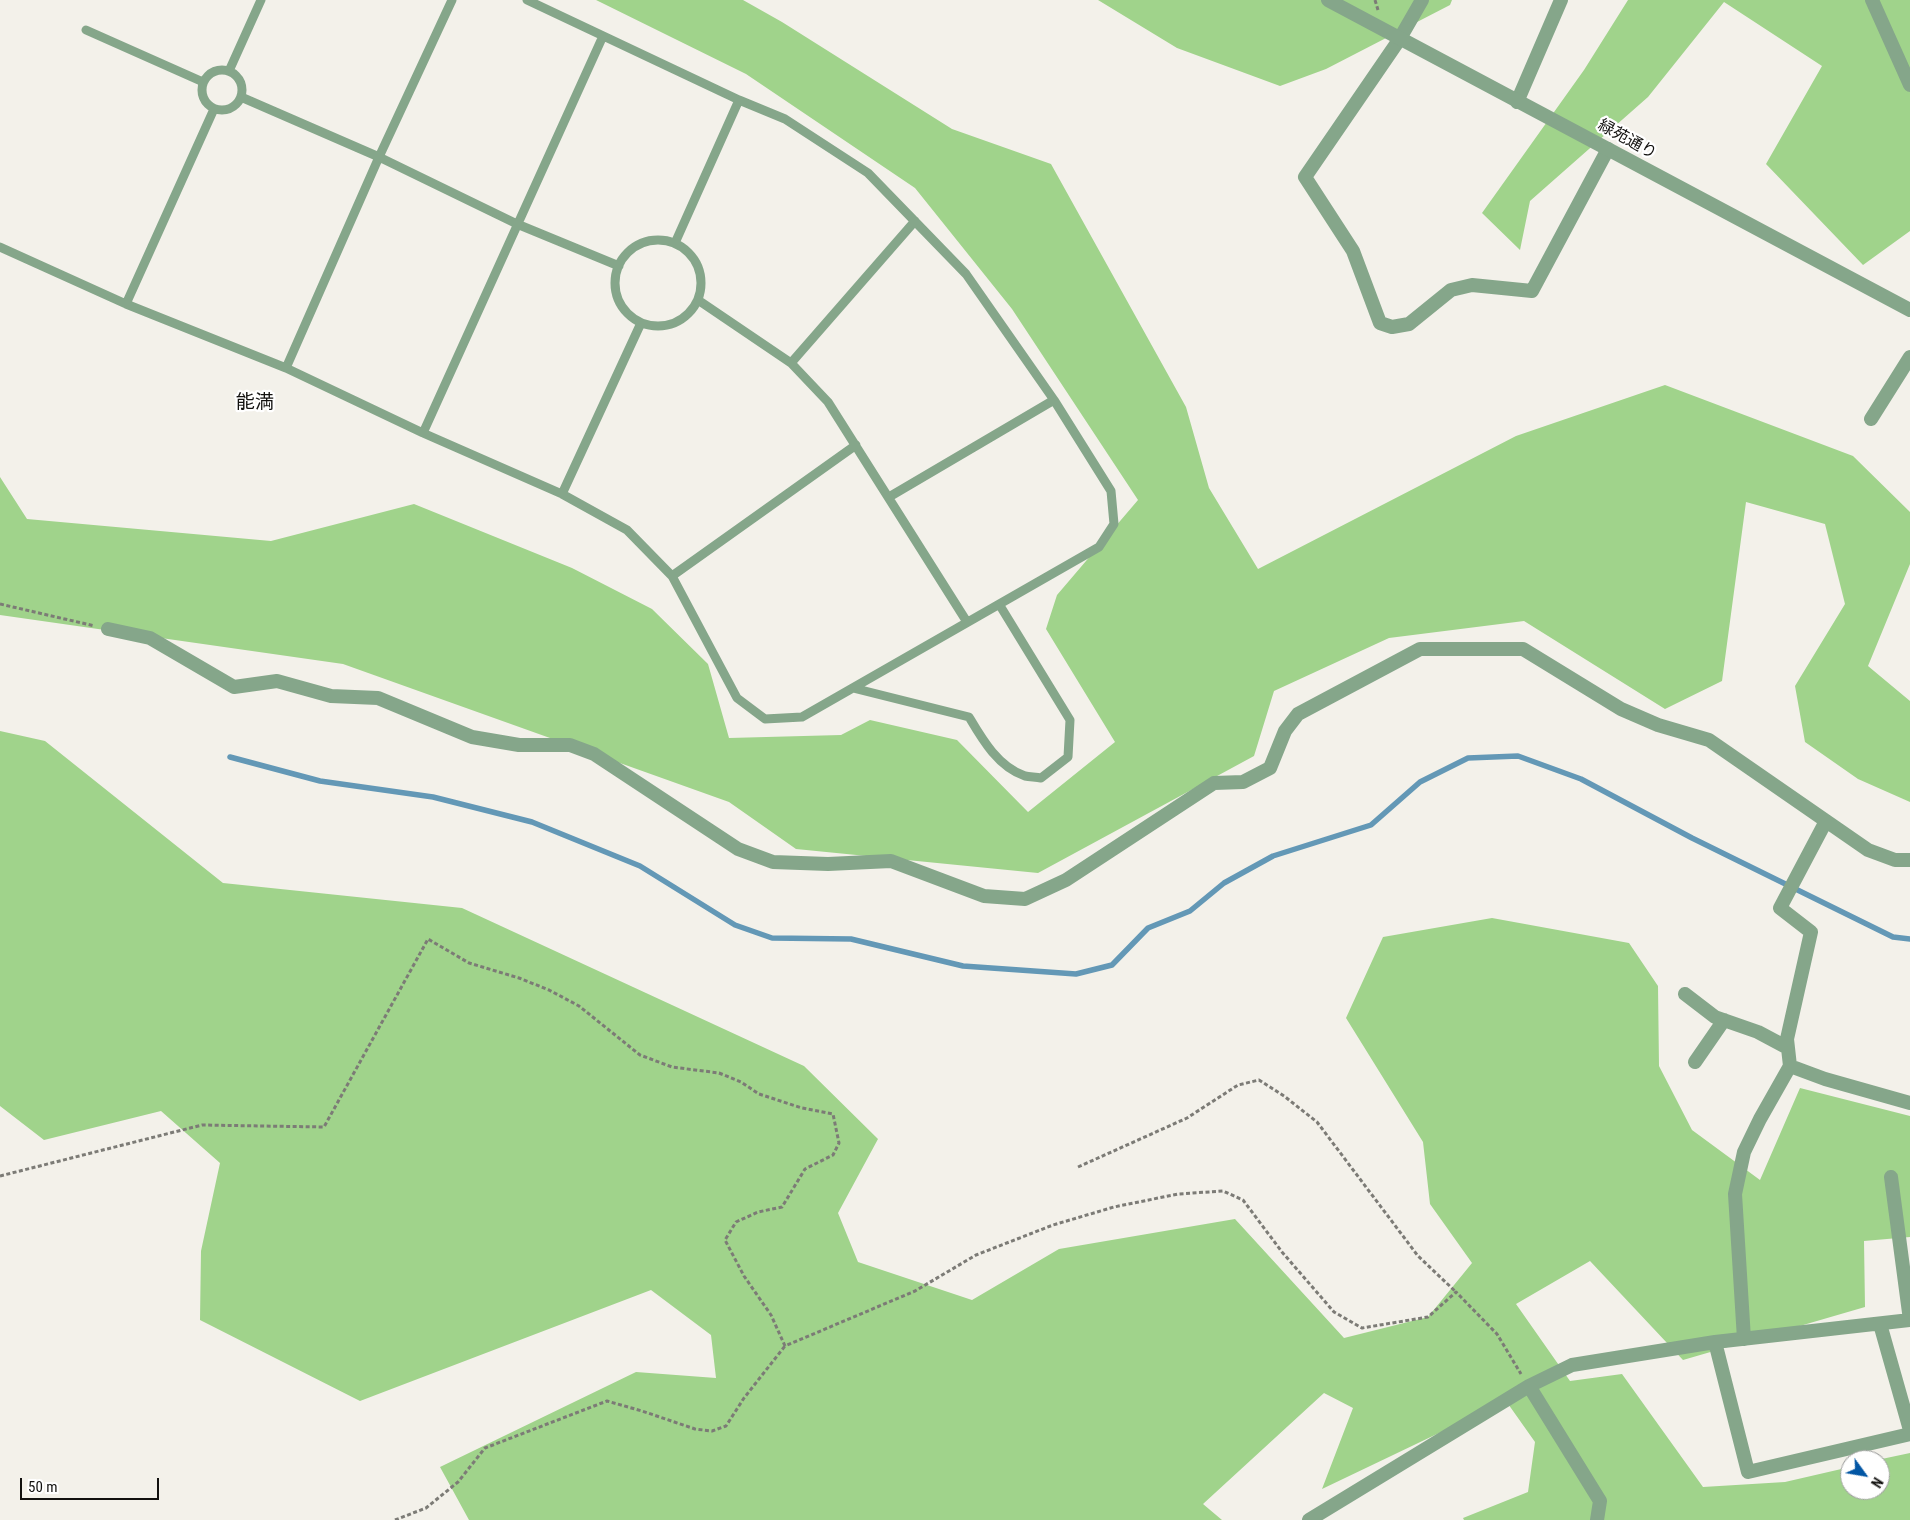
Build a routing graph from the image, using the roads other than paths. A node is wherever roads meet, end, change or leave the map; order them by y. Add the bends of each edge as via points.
1 (261, 0) edge
2 (452, 0) edge
3 (527, 0) edge
4 (1328, 0) edge
5 (1422, 0) edge
6 (1562, 0) edge
7 (1872, 0) edge
8 (86, 30) dead end
9 (603, 36) junction
10 (1399, 40) junction
11 (229, 71) junction
12 (203, 82) junction
13 (1910, 85) edge
14 (241, 97) junction
15 (739, 100) junction
16 (1517, 102) junction
17 (214, 109) junction
18 (1608, 149) junction
19 (379, 157) junction
20 (915, 221) junction
21 (517, 224) junction
22 (675, 243) junction
23 (0, 247) edge
24 (619, 266) junction
25 (698, 300) junction
26 (126, 304) junction
27 (1910, 310) edge
28 (641, 323) junction
29 (1910, 357) edge
30 (790, 363) junction
31 (286, 368) junction
32 (1054, 400) junction
33 (1871, 419) dead end
34 (423, 433) junction
35 (856, 445) junction
36 (562, 494) junction
37 (889, 497) junction
38 (672, 576) junction
39 (999, 604) junction
40 (967, 622) junction
41 (108, 629) road end
42 (853, 688) junction
43 (1826, 821) junction
44 (1910, 860) edge
45 (1685, 994) dead end
46 (1724, 1020) junction
47 (1788, 1048) junction
48 (1696, 1062) dead end
49 (1790, 1066) junction
50 (1910, 1103) edge
51 (1891, 1177) dead end
52 (1910, 1320) edge
53 (1880, 1324) junction
54 (1744, 1339) junction
55 (1714, 1342) junction
56 (1529, 1386) junction
57 (1910, 1430) edge
58 (1910, 1434) edge
59 (1309, 1520) edge
60 (1597, 1520) edge

1 - 11 lane
2 - 19 lane
3 - 9 lane
4 - 10 street, 緑苑通り
5 - 10 street
6 - 16 street
7 - 13 street
8 - 12 lane
9 - 15 lane
9 - 21 lane
10 - 16 street, 緑苑通り
10 - 18 street via 1305,177 1353,251 1380,323 1392,328 1409,324 1451,290 1472,285 1532,291
11 - 12 lane via 214,71
11 - 14 lane via 241,82
12 - 17 lane via 203,98
14 - 17 lane via 230,109
14 - 19 lane
15 - 20 lane via 785,119 868,174
15 - 22 lane
16 - 18 street, 緑苑通り
17 - 26 lane
18 - 27 street, 緑苑通り
19 - 21 lane
19 - 31 lane
20 - 30 lane
20 - 32 lane via 966,274
21 - 24 lane
21 - 34 lane
22 - 24 lane via 659,240 642,243 628,252
22 - 25 lane via 689,253 698,267 702,283
23 - 26 lane
24 - 28 lane via 615,283 618,299 628,314
25 - 28 lane via 689,314 674,323 658,326
25 - 30 lane
26 - 31 lane
28 - 36 lane
29 - 33 street
30 - 35 lane via 828,402
31 - 34 lane
32 - 37 lane
32 - 39 lane via 1111,491 1114,524 1099,547
34 - 36 lane
35 - 37 lane
35 - 38 lane
36 - 38 lane via 628,530
37 - 40 lane
38 - 42 lane via 737,698 765,718 802,718
39 - 40 lane
39 - 42 lane via 1070,720 1068,758 1040,778 1025,776 1009,768 984,743 969,717
40 - 42 lane
41 - 43 street via 150,638 234,687 277,681 331,696 378,698 472,737 519,745 570,745 594,754 738,849 773,862 891,861 984,896 1025,899 1066,880 1214,782 1243,782 1270,768 1285,731 1298,714 1420,649 1523,650 1621,708 1658,725 1709,740
43 - 44 street via 1868,850 1894,860
43 - 47 street via 1780,908 1811,932 1787,1039
45 - 46 street
46 - 47 street via 1758,1032
46 - 48 street
47 - 49 street
49 - 50 street
49 - 54 street via 1744,1152 1735,1194
51 - 52 street
52 - 53 street
53 - 54 street
53 - 57 street
54 - 55 street
55 - 56 street via 1572,1365
55 - 58 street via 1748,1472
56 - 59 street
56 - 60 street via 1600,1501

